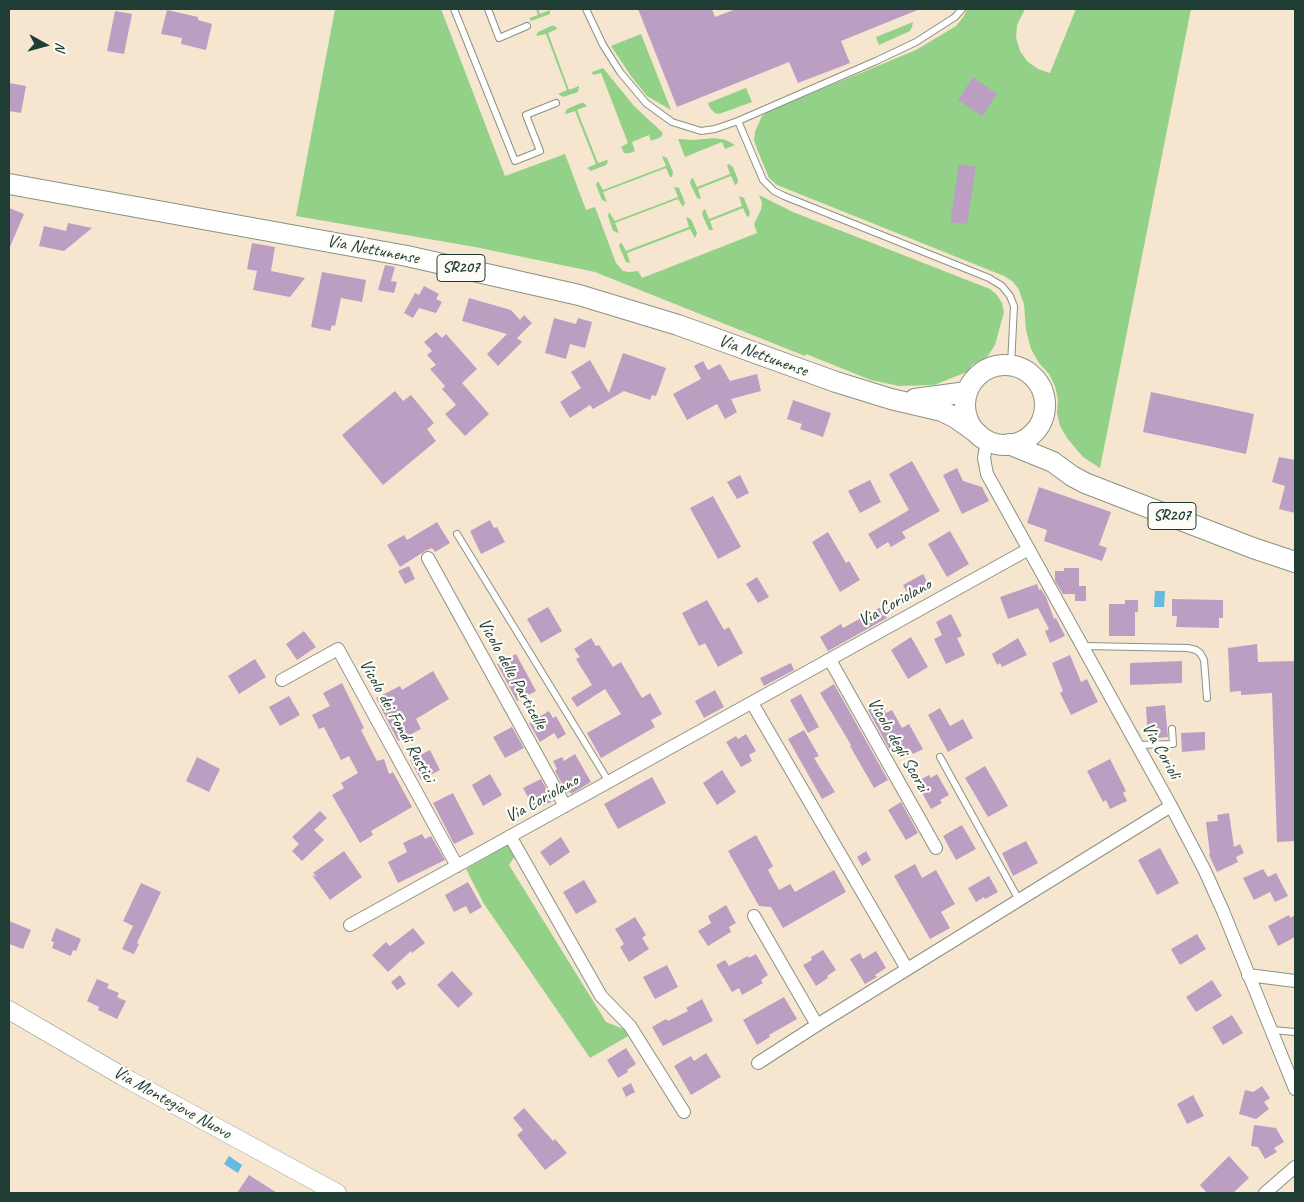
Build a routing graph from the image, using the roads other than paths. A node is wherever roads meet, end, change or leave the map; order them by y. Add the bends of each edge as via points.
1 (454, 9) edge
2 (488, 9) edge
3 (586, 9) edge
4 (962, 9) edge
5 (527, 26) dead end
6 (556, 103) dead end
7 (738, 121) junction
8 (9, 184) edge
9 (1011, 365) junction
10 (967, 392) junction
11 (901, 401) junction
12 (1037, 428) junction
13 (982, 436) junction
14 (1009, 444) junction
15 (1053, 462) junction
16 (457, 534) dead end
17 (1029, 549) junction
18 (428, 558) dead end
19 (1295, 562) edge
20 (1084, 646) junction
21 (830, 660) junction
22 (282, 680) dead end
23 (1207, 698) dead end
24 (752, 703) junction
25 (1172, 729) dead end
26 (1138, 745) junction
27 (940, 757) dead end
28 (609, 782) junction
29 (565, 806) junction
30 (1171, 806) junction
31 (510, 836) junction
32 (936, 848) dead end
33 (457, 866) junction
34 (1019, 900) junction
35 (754, 916) dead end
36 (350, 925) dead end
37 (907, 969) junction
38 (1248, 976) junction
39 (1295, 981) edge
40 (9, 1010) edge
41 (816, 1025) junction
42 (1271, 1030) junction
43 (1295, 1032) edge
44 (758, 1063) dead end
45 (1295, 1089) edge
46 (684, 1112) dead end
47 (1295, 1166) edge
48 (337, 1193) edge
49 (1265, 1193) edge

1 - 6 lane via 515,161 540,151 526,115
2 - 5 lane via 499,38
3 - 7 lane via 603,45 624,77 665,119 700,131
4 - 7 lane via 916,42
7 - 9 lane via 763,180 774,191 1002,286 1014,306
8 - 11 main road, Via Nettunense / SR207 via 373,250 552,289 658,319 801,370
9 - 10 main road via 997,365 984,370
9 - 12 main road via 1035,377 1042,389 1044,416
10 - 11 main road, Via Nettunense / SR207
10 - 13 main road via 966,414 970,424
11 - 13 main road, Via Nettunense / SR207 via 946,413
12 - 14 main road via 1027,438
12 - 15 main road, SR207
13 - 14 main road, SR207 via 997,444
13 - 17 street, Via Corioli via 987,474
14 - 15 main road, SR207
15 - 19 main road, SR207 via 1085,482
16 - 28 lane
17 - 20 street, Via Corioli
17 - 21 street, Via Coriolano
18 - 29 street, Vicolo delle Particelle
20 - 23 lane via 1196,650 1204,660
20 - 26 street, Via Corioli
21 - 24 street, Via Coriolano
21 - 32 street, Vicolo degli Scorzi
22 - 33 street, Vicolo dei Fondi Rustici via 338,649
24 - 28 street, Via Coriolano
24 - 37 street
25 - 26 lane via 1173,744
26 - 30 street, Via Corioli
27 - 34 lane
28 - 29 street, Via Coriolano
29 - 31 street, Via Coriolano
30 - 34 street
30 - 38 street, Via Corioli via 1212,885
31 - 33 street, Via Coriolano
31 - 46 street via 601,996 630,1026
33 - 36 street, Via Coriolano
34 - 37 street
35 - 41 street
37 - 41 street
38 - 39 street
38 - 42 street, Via Corioli
40 - 48 street, Via Montegiove Nuovo via 122,1076
41 - 44 street
42 - 43 lane
42 - 45 street, Via Corioli
47 - 49 street

